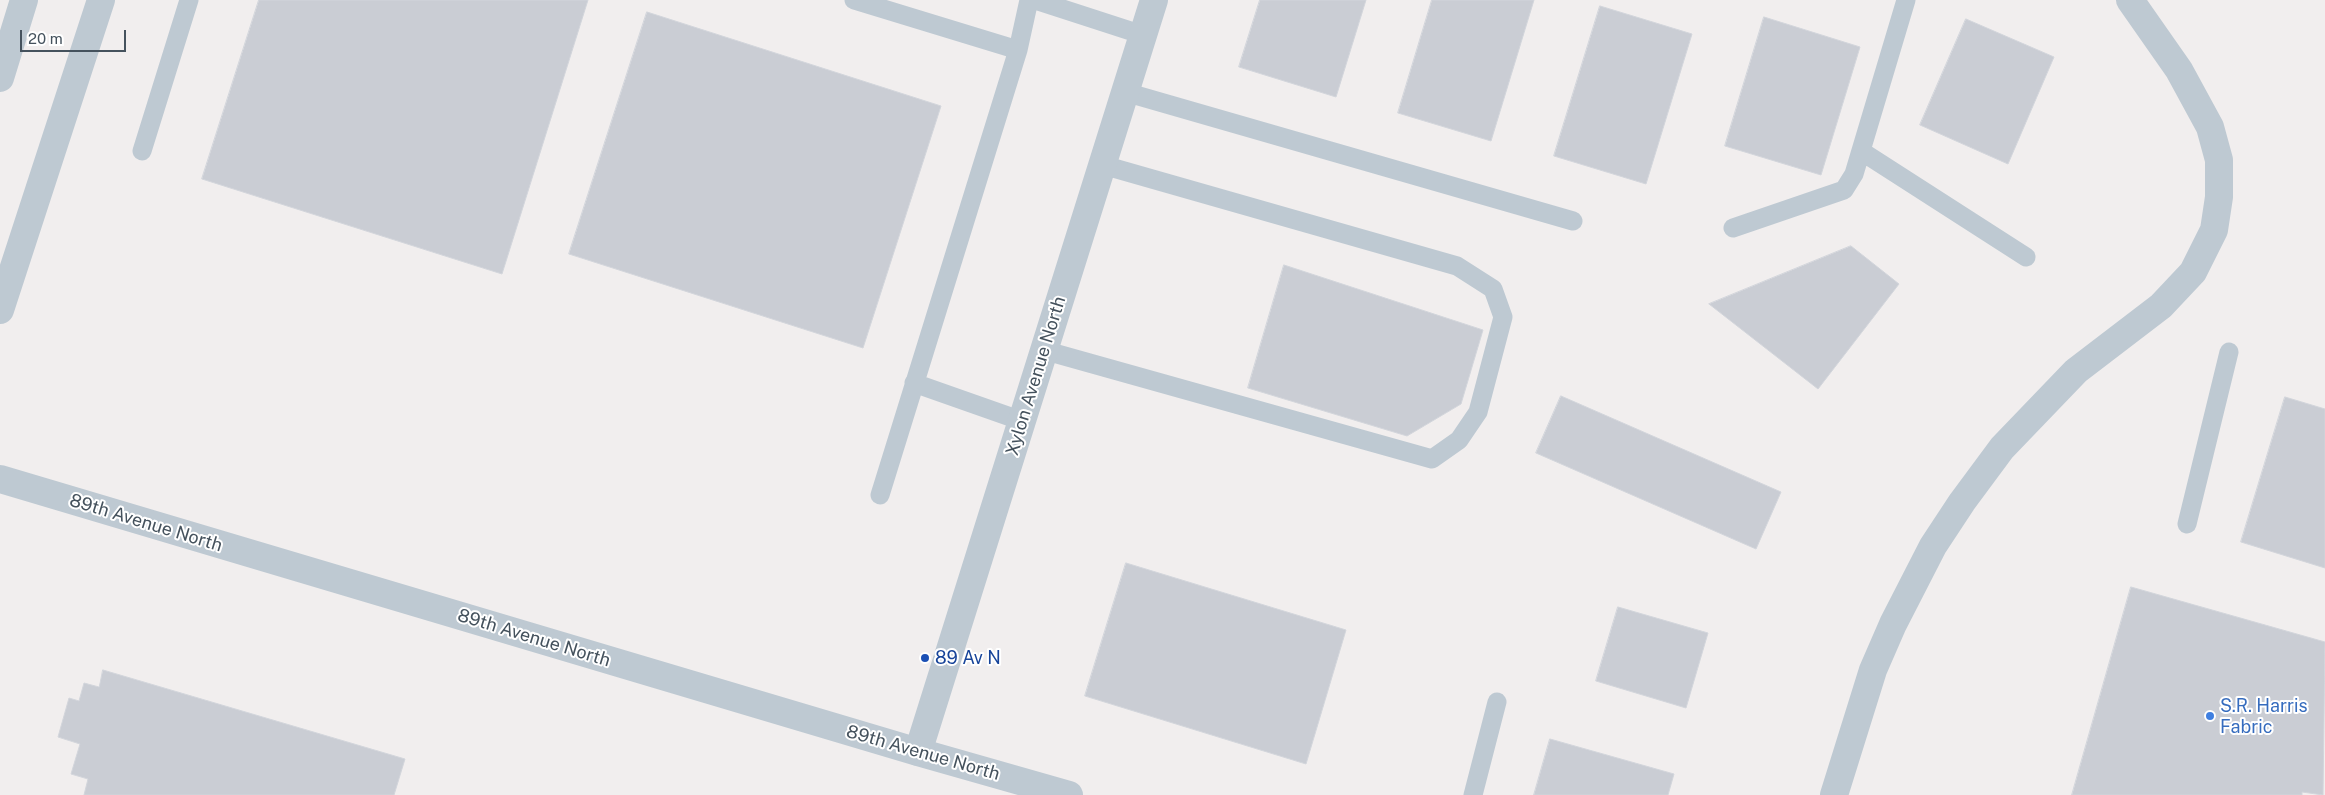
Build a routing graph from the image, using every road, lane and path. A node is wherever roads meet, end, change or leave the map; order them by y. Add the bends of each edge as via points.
1 (24, 0) edge
2 (101, 0) edge
3 (189, 0) edge
4 (854, 0) edge
5 (1029, 0) edge
6 (1035, 0) edge
7 (1154, 0) edge
8 (1906, 0) edge
9 (2130, 0) edge
10 (1143, 35) junction
11 (1018, 50) junction
12 (0, 78) edge
13 (1125, 92) junction
14 (142, 151) dead end
15 (1861, 151) junction
16 (1103, 165) junction
17 (1573, 220) dead end
18 (1733, 228) dead end
19 (2026, 257) dead end
20 (0, 310) edge
21 (1043, 350) junction
22 (2229, 352) dead end
23 (914, 383) junction
24 (1022, 421) junction
25 (0, 479) edge
26 (880, 495) dead end
27 (2187, 524) dead end
28 (1497, 702) dead end
29 (918, 752) junction
30 (1069, 795) edge
31 (1473, 795) edge
32 (1834, 795) edge

1 - 12 street
2 - 20 street
3 - 14 lane
4 - 11 lane
5 - 11 lane
6 - 10 lane
7 - 10 street, Xylon Avenue North
8 - 15 lane
9 - 32 street via 2179,70 2210,127 2219,160 2219,197 2214,230 2193,272 2160,306 2076,371 2002,448 1962,502 1933,546 1893,624 1873,670
10 - 13 street, Xylon Avenue North
11 - 23 lane
13 - 16 street, Xylon Avenue North
13 - 17 lane
15 - 18 lane via 1854,174 1844,190
15 - 19 lane
16 - 21 street, Xylon Avenue North
16 - 21 lane via 1456,266 1493,289 1503,317 1478,412 1459,440 1432,459
21 - 24 street, Xylon Avenue North
22 - 27 lane
23 - 24 lane
23 - 26 lane
24 - 29 street, Xylon Avenue North
25 - 29 street, 89th Avenue North
28 - 31 lane
29 - 30 street, 89th Avenue North

